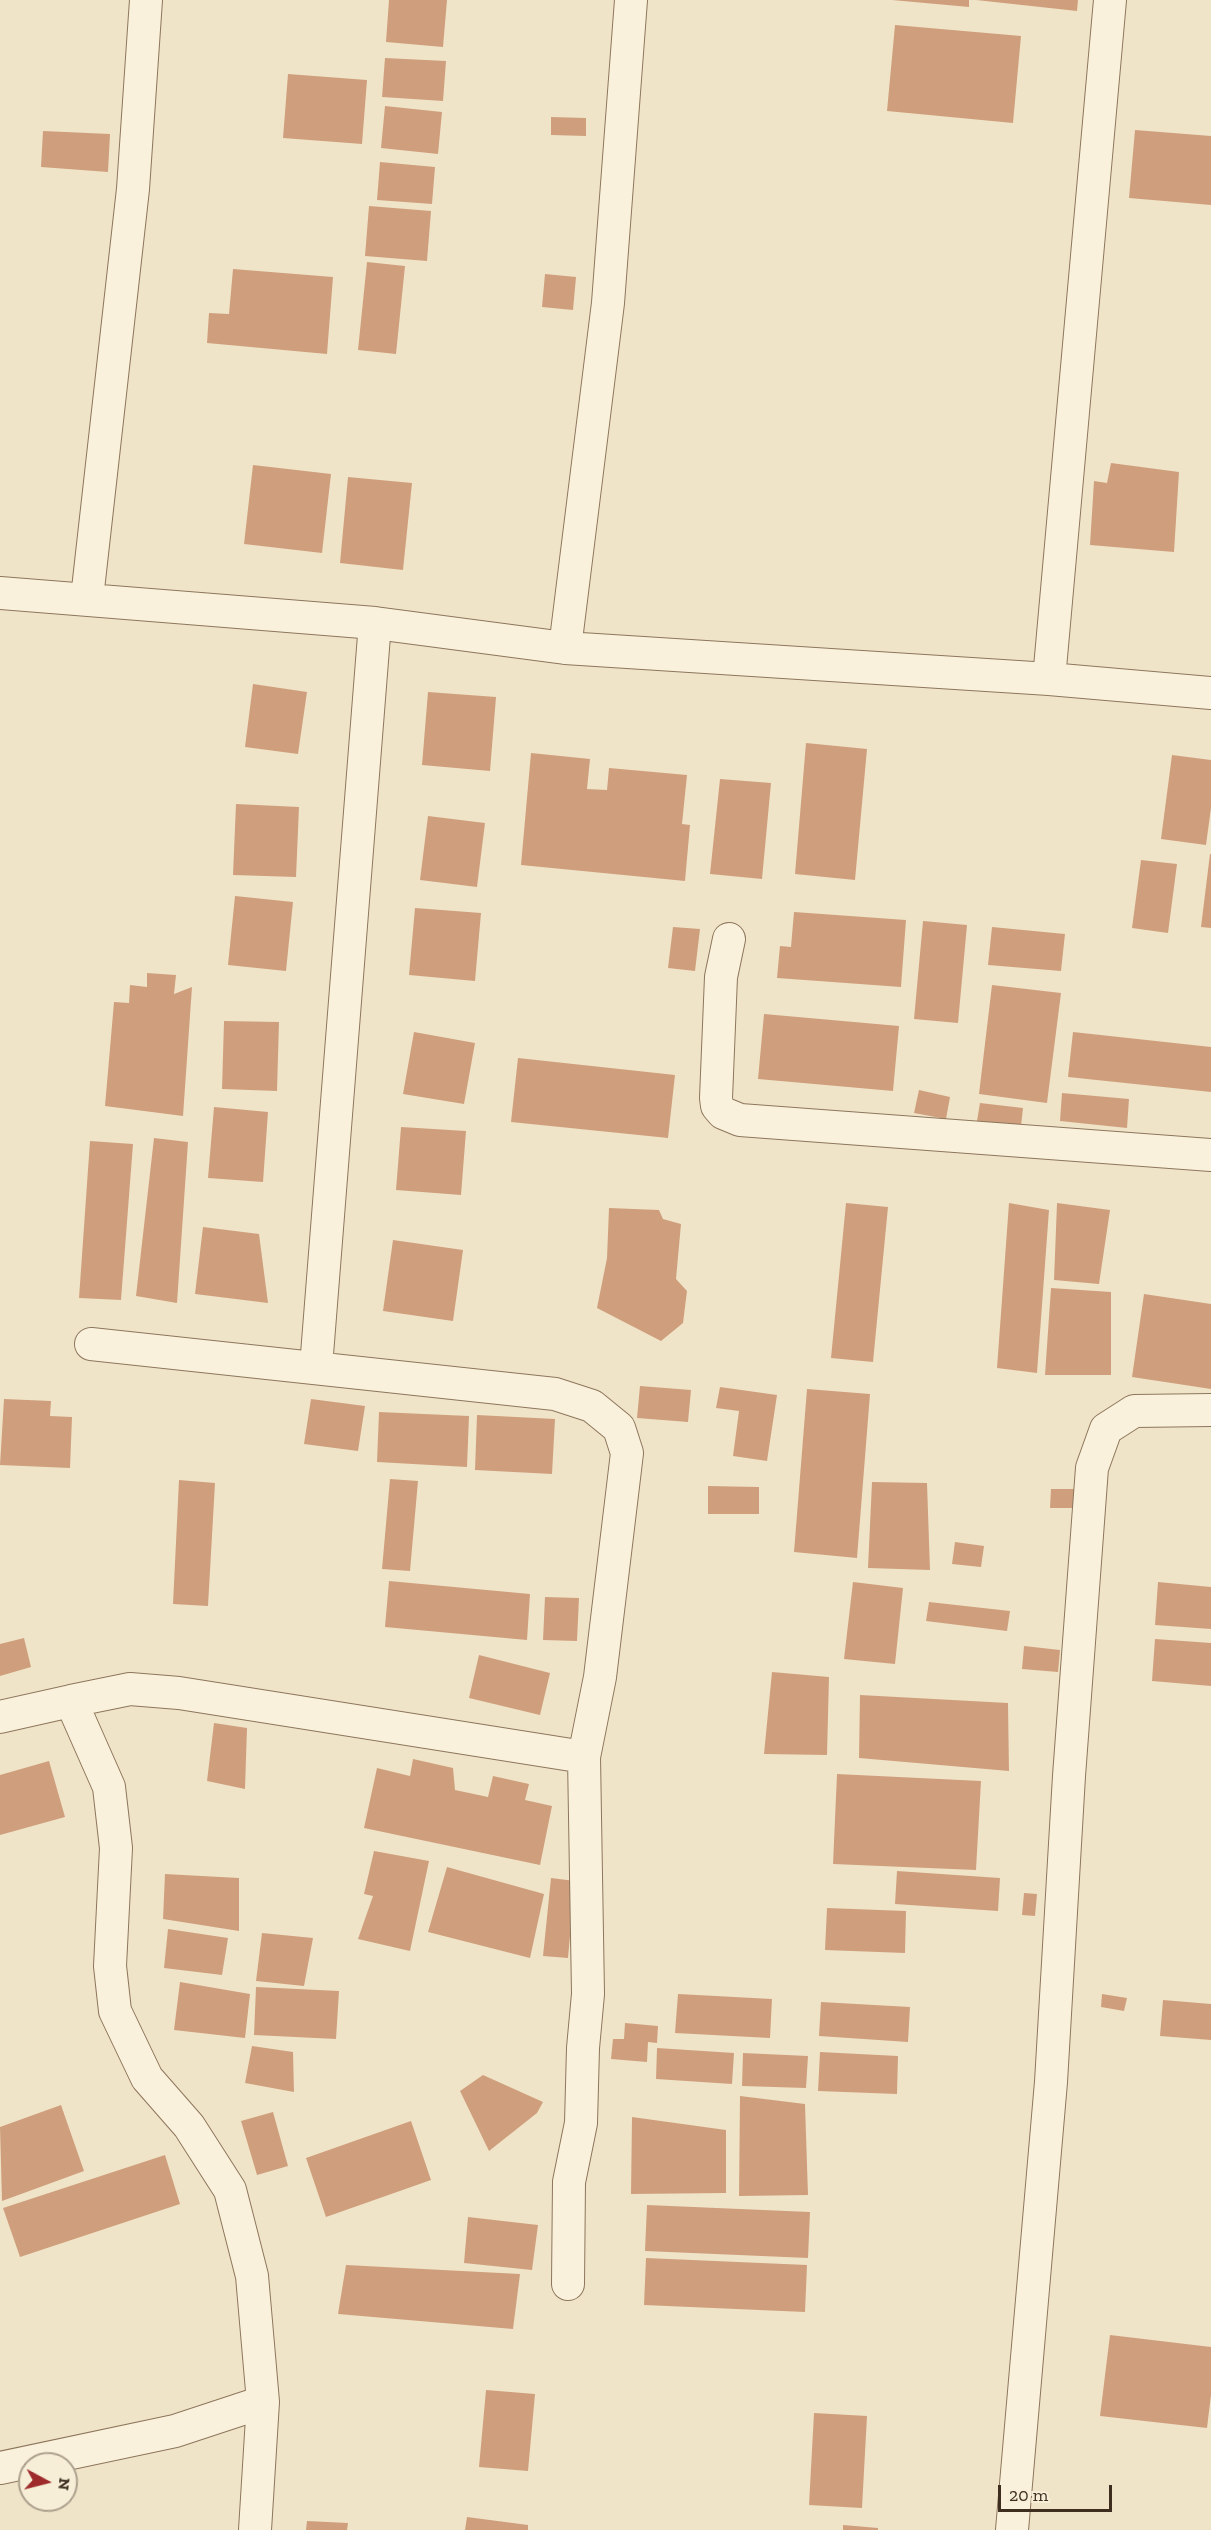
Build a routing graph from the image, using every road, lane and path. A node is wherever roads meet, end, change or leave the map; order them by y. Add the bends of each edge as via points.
1 (146, 0) edge
2 (631, 0) edge
3 (1110, 0) edge
4 (0, 593) edge
5 (87, 598) junction
6 (375, 623) junction
7 (566, 648) junction
8 (1049, 680) junction
9 (1211, 693) edge
10 (729, 939) dead end
11 (1211, 1155) edge
12 (91, 1344) dead end
13 (316, 1367) junction
14 (1211, 1410) edge
15 (71, 1701) junction
16 (0, 1717) edge
17 (584, 1757) junction
18 (568, 2284) dead end
19 (263, 2402) junction
20 (0, 2468) edge
21 (255, 2530) edge
22 (1012, 2530) edge

1 - 5 street via 133,189
2 - 7 street via 608,303
3 - 8 street
4 - 5 street
5 - 6 street
6 - 7 street
6 - 13 street
7 - 8 street
8 - 9 street
10 - 11 street via 721,977 716,1098 717,1106 729,1117
12 - 13 street
13 - 17 street via 555,1394 591,1406 619,1428 627,1453 600,1677
14 - 22 street via 1134,1410 1106,1430 1092,1468 1051,2082
15 - 16 street
15 - 17 street via 130,1689 179,1693
15 - 19 street via 108,1787 116,1848 110,1966 116,2011 147,2078 189,2126 230,2190 252,2276
17 - 18 street via 588,1994 581,2123 569,2182
19 - 20 street via 175,2431
19 - 21 street

